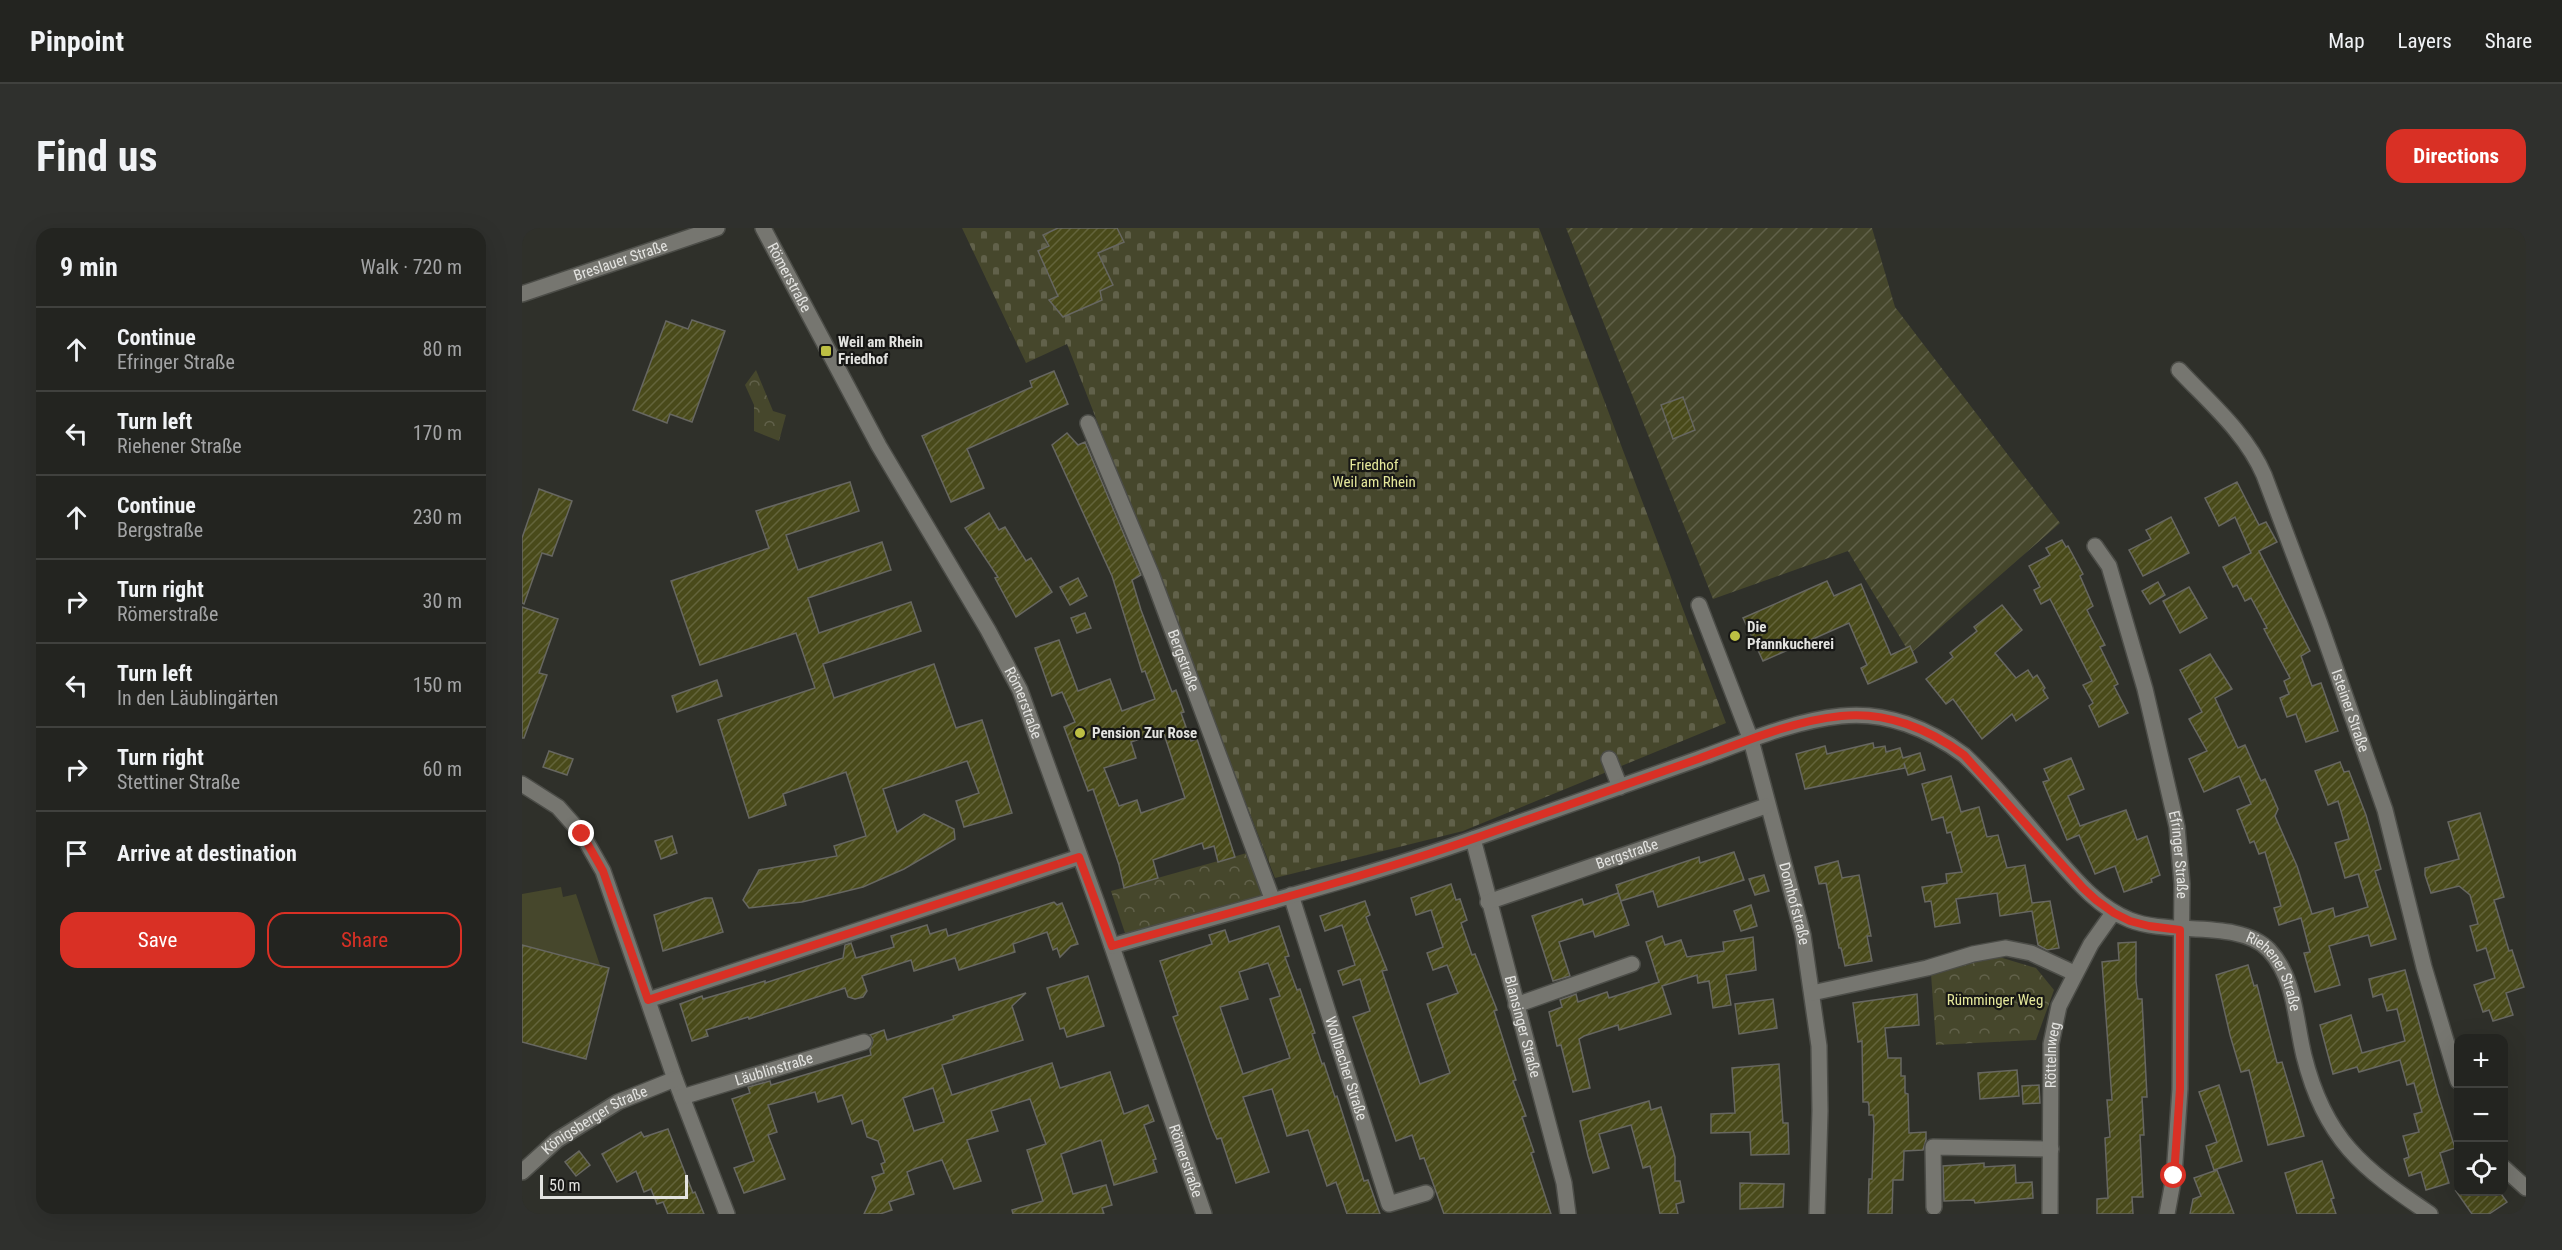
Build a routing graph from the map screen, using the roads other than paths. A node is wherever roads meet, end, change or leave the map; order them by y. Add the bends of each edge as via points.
1 (717, 228) edge
2 (763, 228) edge
3 (522, 294) edge
4 (2179, 370) dead end
5 (1088, 423) dead end
6 (2094, 546) dead end
7 (1699, 605) dead end
8 (1751, 740) junction
9 (1609, 759) dead end
10 (522, 784) edge
11 (1620, 787) junction
12 (1766, 806) junction
13 (1473, 839) junction
14 (1079, 857) junction
15 (1291, 895) junction
16 (1273, 901) junction
17 (1488, 902) junction
18 (2114, 913) junction
19 (2180, 930) junction
20 (1112, 946) junction
21 (1632, 964) dead end
22 (2074, 973) junction
23 (1812, 993) junction
24 (648, 1000) junction
25 (1516, 1005) junction
26 (864, 1042) dead end
27 (2454, 1068) edge
28 (675, 1079) junction
29 (682, 1097) junction
30 (2051, 1149) junction
31 (2508, 1171) edge
32 (522, 1172) edge
33 (2526, 1188) edge
34 (1426, 1193) dead end
35 (1934, 1207) dead end
36 (727, 1214) edge
37 (1203, 1214) edge
38 (1568, 1214) edge
39 (1816, 1214) edge
40 (2050, 1214) edge
41 (2167, 1214) edge
42 (2430, 1214) edge

1 - 3 street, Breslauer Straße
2 - 14 street, Römerstraße via 873,437 1020,690
4 - 27 street, Isteiner Straße via 2245,439 2264,475 2385,810
5 - 16 street, Bergstraße via 1152,576
6 - 19 street, Efringer Straße via 2109,566 2160,747 2176,827
7 - 8 street, Domhofstraße
8 - 11 street
8 - 12 street, Domhofstraße
8 - 18 street, Riehener Straße via 1843,716 1880,717 1912,725 1964,755 2083,888
9 - 11 street
10 - 24 street via 558,807 582,834 603,871
11 - 13 street
12 - 17 street, Bergstraße
12 - 23 street, Domhofstraße via 1803,935
13 - 15 street
13 - 17 street, Blansinger Straße
14 - 20 street, Römerstraße
14 - 24 street
15 - 16 street
15 - 34 street, Wollbacher Straße via 1389,1203
16 - 20 street
17 - 25 street, Blansinger Straße
18 - 19 street, Riehener Straße via 2149,926
18 - 22 street, Röttelnweg
19 - 41 street, Efringer Straße via 2180,1089 2174,1176
19 - 42 street, Riehener Straße via 2248,936 2268,948 2282,966 2293,997 2314,1091 2339,1138 2371,1173
20 - 37 street, Römerstraße
21 - 25 street
22 - 23 street via 2031,953 2006,948
22 - 30 street, Röttelnweg via 2059,1006 2051,1044
23 - 39 street, Domhofstraße via 1819,1067
24 - 28 street
25 - 38 street, Blansinger Straße via 1564,1183
26 - 29 street, Läublinstraße
28 - 29 street
28 - 32 street, Königsberger Straße via 618,1101 557,1140
29 - 36 street
30 - 35 street via 1933,1147
30 - 40 street, Röttelnweg
31 - 33 street

